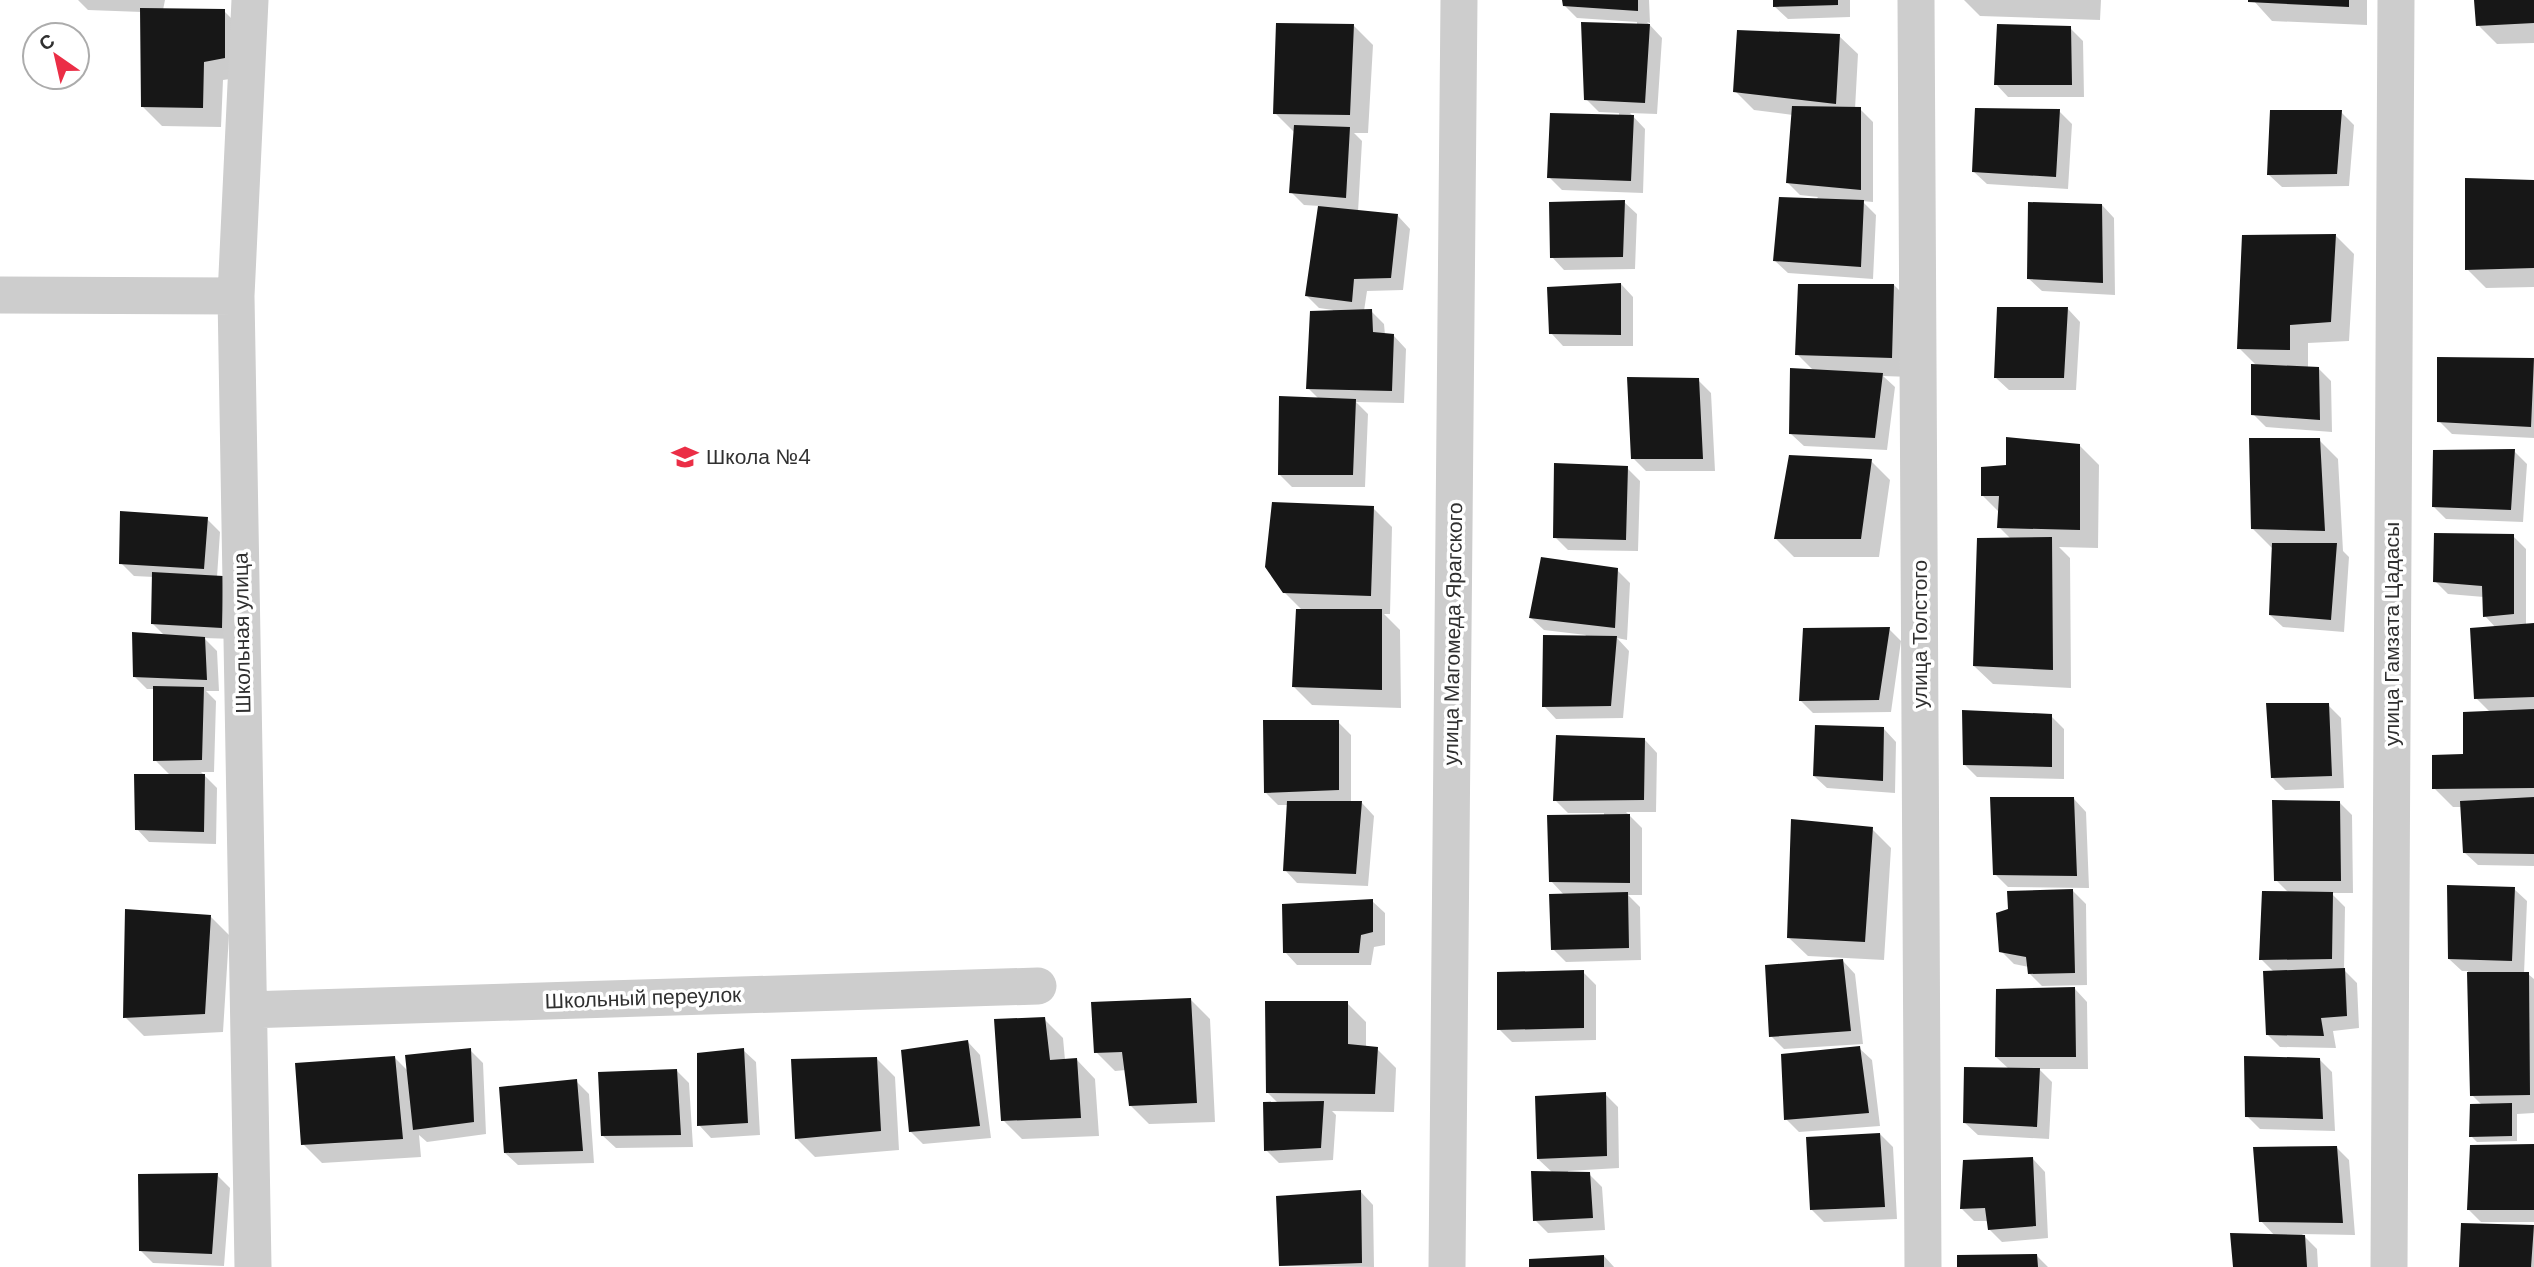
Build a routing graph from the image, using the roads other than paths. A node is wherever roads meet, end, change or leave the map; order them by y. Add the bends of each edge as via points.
1 (250, 0) edge
2 (1459, 0) edge
3 (1916, 0) edge
4 (2396, 0) edge
5 (0, 295) edge
6 (236, 296) junction
7 (1038, 986) dead end
8 (248, 1010) junction
9 (253, 1267) edge
10 (1447, 1267) edge
11 (1923, 1267) edge
12 (2389, 1267) edge

1 - 6 street, Школьная улица
2 - 10 street, улица Магомеда Ярагского
3 - 11 street, улица Толстого
4 - 12 street, улица Гамзата Цадасы
5 - 6 street
6 - 8 street, Школьная улица
7 - 8 street, Школьный переулок
8 - 9 street, Школьная улица

